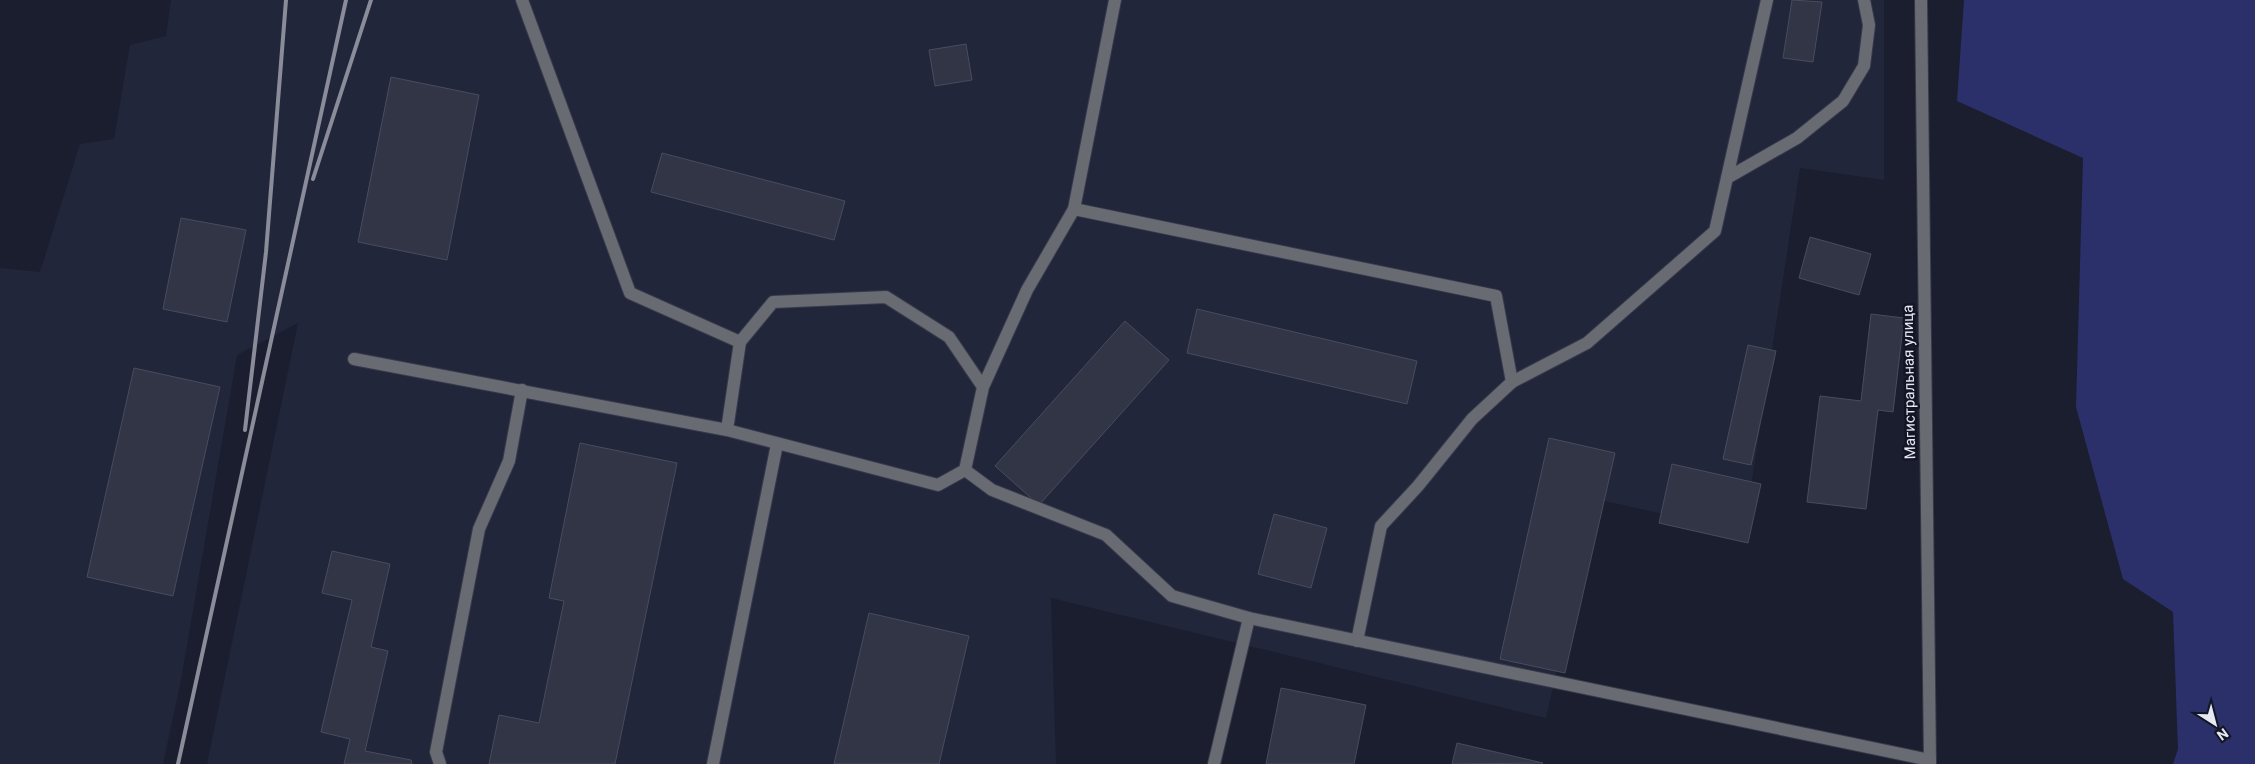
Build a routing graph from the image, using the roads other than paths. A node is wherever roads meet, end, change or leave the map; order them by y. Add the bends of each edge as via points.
1 (522, 0) edge
2 (1115, 0) edge
3 (1767, 0) edge
4 (1864, 0) edge
5 (1921, 0) edge
6 (1727, 178) junction
7 (1074, 210) junction
8 (740, 342) junction
9 (354, 359) dead end
10 (1512, 382) junction
11 (983, 387) junction
12 (522, 390) junction
13 (727, 430) junction
14 (777, 444) junction
15 (965, 470) junction
16 (1249, 618) junction
17 (1357, 641) junction
18 (1930, 762) edge
19 (440, 764) edge
20 (713, 764) edge
21 (1214, 764) edge

1 - 8 street via 630,293
2 - 7 street
3 - 6 street
4 - 6 street via 1869,25 1864,66 1843,101 1797,138
5 - 18 street, Магистральная улица
6 - 10 street via 1715,231 1587,343
7 - 10 street via 1496,296
7 - 11 street via 1027,290
8 - 11 street via 773,302 886,298 949,337
8 - 13 street
9 - 12 street
10 - 17 street via 1472,419 1381,526
11 - 15 street
12 - 13 street
12 - 19 street via 509,461 479,529 436,752
13 - 14 street
14 - 15 street via 938,486
14 - 20 street
15 - 16 street via 992,490 1106,535 1172,596
16 - 17 street
16 - 21 street
17 - 18 street

